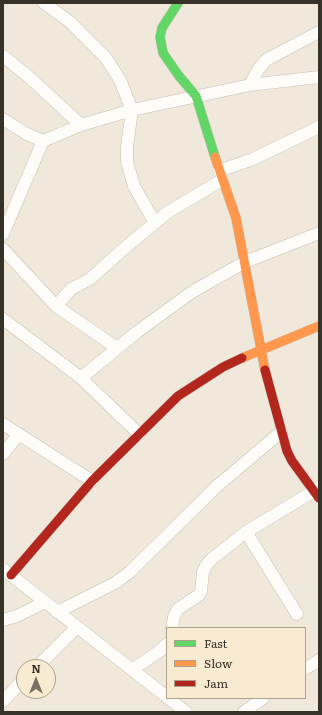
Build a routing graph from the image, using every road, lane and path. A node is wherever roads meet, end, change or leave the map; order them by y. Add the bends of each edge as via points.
1 (44, 3) edge
2 (178, 3) edge
3 (319, 32) edge
4 (3, 56) edge
5 (319, 78) edge
6 (250, 85) junction
7 (196, 96) junction
8 (132, 110) junction
9 (4, 123) edge
10 (81, 125) junction
11 (319, 127) edge
12 (43, 141) junction
13 (221, 176) junction
14 (155, 223) junction
15 (319, 233) edge
16 (3, 234) edge
17 (3, 249) edge
18 (245, 262) junction
19 (56, 306) junction
20 (3, 319) edge
21 (319, 326) edge
22 (117, 348) junction
23 (261, 350) junction
24 (81, 378) junction
25 (3, 424) edge
26 (281, 432) junction
27 (139, 434) junction
28 (18, 435) junction
29 (3, 454) edge
30 (92, 481) junction
31 (318, 492) edge
32 (246, 532) junction
33 (7, 572) edge
34 (80, 600) junction
35 (45, 602) junction
36 (57, 612) junction
37 (297, 614) dead end
38 (3, 620) edge
39 (74, 625) junction
40 (172, 627) edge
41 (166, 645) edge
42 (44, 659) edge
43 (319, 660) edge
44 (306, 668) edge
45 (132, 670) junction
46 (16, 687) edge
47 (166, 696) edge
48 (169, 699) edge
49 (262, 699) edge
50 (3, 700) edge
51 (186, 712) edge
52 (244, 712) edge

1 - 8 street via 70,22 106,58 120,80
2 - 7 street via 162,28 162,48 179,76
3 - 6 street via 266,60
4 - 10 street
5 - 6 street
6 - 7 street
7 - 8 street
7 - 13 street
8 - 10 street
8 - 14 street via 127,162 134,186
9 - 12 street
10 - 12 street
11 - 13 street
12 - 16 street
13 - 14 street
13 - 18 street via 236,218
14 - 19 street via 90,279 71,289
15 - 18 street
17 - 19 street
18 - 22 street via 192,292
18 - 23 street
19 - 22 street
20 - 24 street
21 - 23 street
22 - 24 street
23 - 26 street
23 - 27 street via 223,368 178,396
24 - 27 street
25 - 28 street
26 - 31 street via 292,461
26 - 34 street via 216,487 130,572 115,583
27 - 30 street
28 - 29 street
28 - 30 street
30 - 33 street
31 - 32 street
32 - 37 street
32 - 40 street via 207,564 202,572 199,595 178,610
33 - 35 street
34 - 36 street
34 - 39 street
35 - 36 street
35 - 38 street via 18,616
36 - 39 street
39 - 42 street
39 - 45 street
41 - 45 street
43 - 44 street
45 - 47 street
46 - 50 street
48 - 51 street
49 - 52 street

